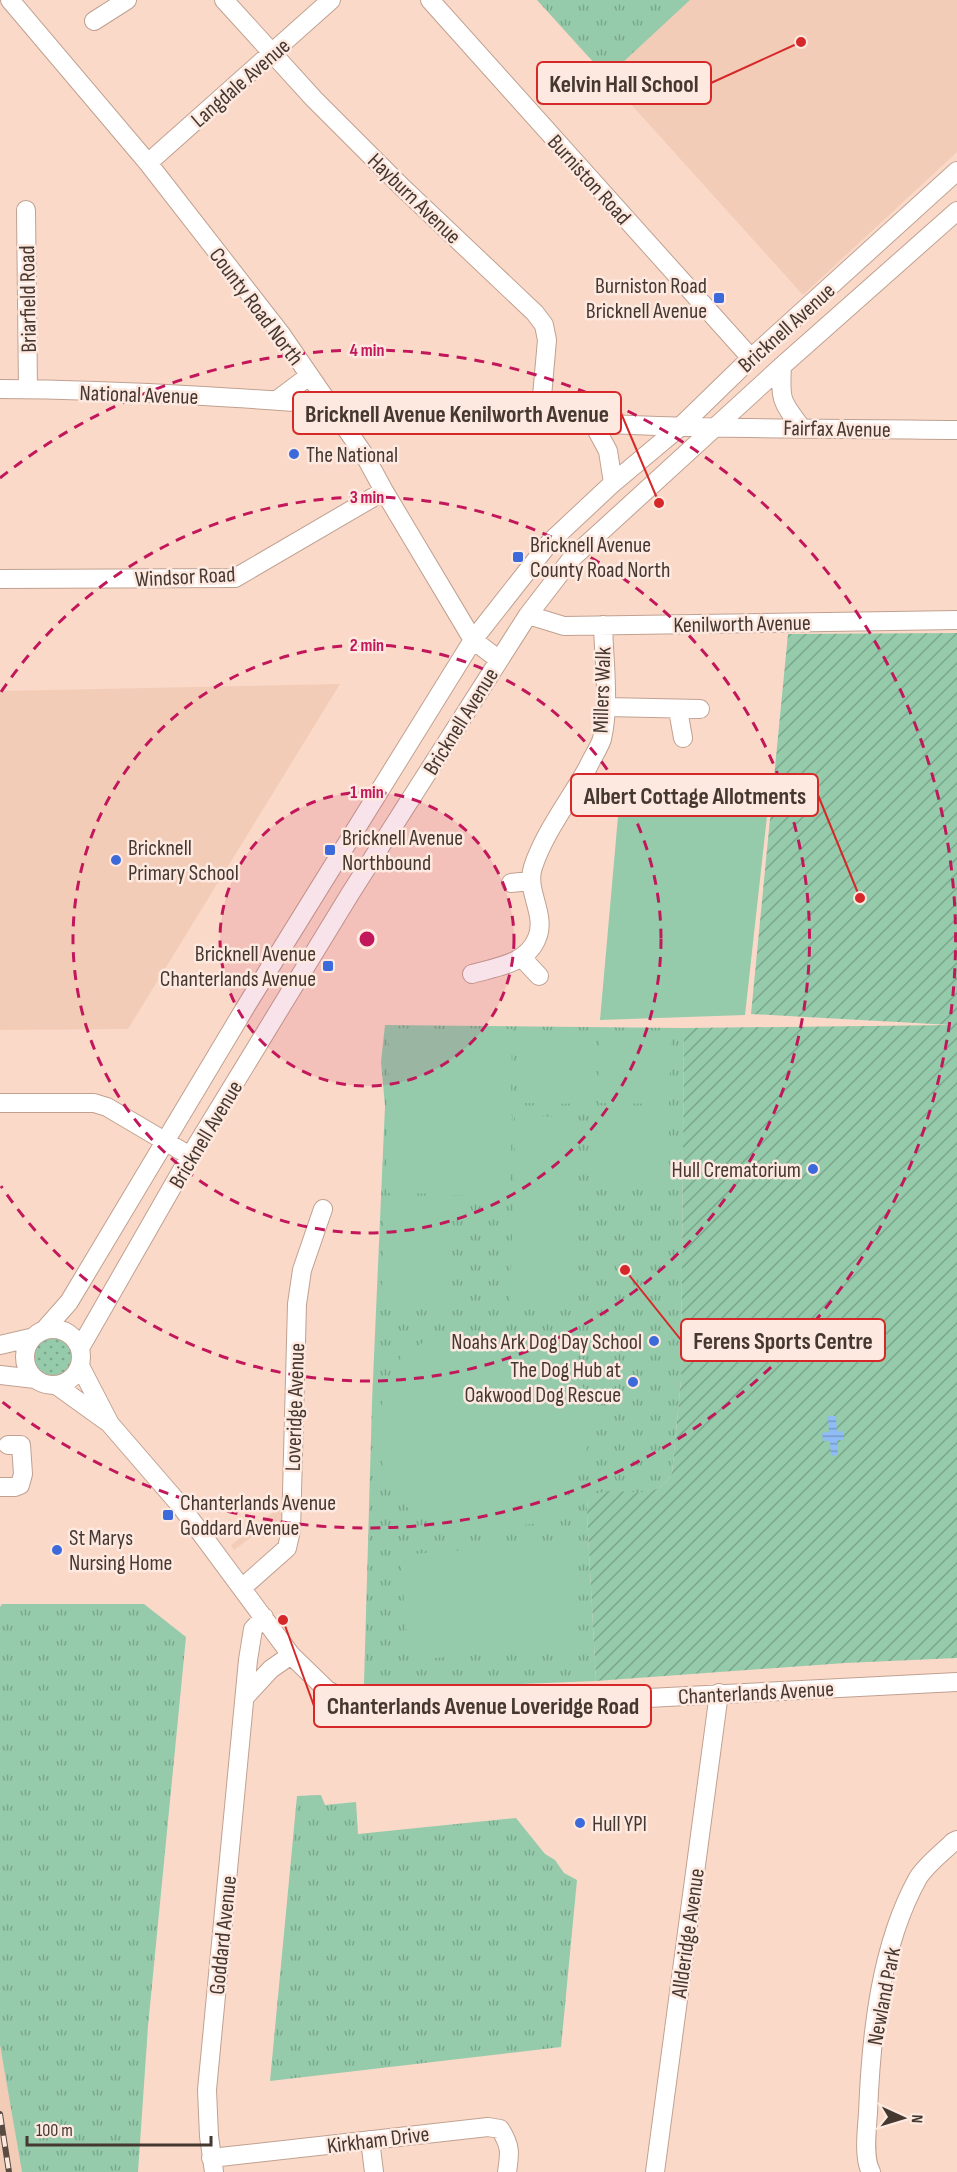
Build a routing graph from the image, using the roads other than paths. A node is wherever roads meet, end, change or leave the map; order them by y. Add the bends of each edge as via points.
1 (10, 0) edge
2 (127, 0) edge
3 (224, 0) edge
4 (331, 0) edge
5 (430, 0) edge
6 (94, 21) dead end
7 (272, 55) junction
8 (147, 163) junction
9 (957, 171) edge
10 (26, 210) dead end
11 (957, 211) edge
12 (751, 358) junction
13 (782, 366) junction
14 (309, 376) junction
15 (0, 389) edge
16 (28, 389) junction
17 (277, 400) junction
18 (328, 404) junction
19 (540, 419) junction
20 (593, 423) junction
21 (681, 426) junction
22 (717, 426) junction
23 (801, 427) junction
24 (957, 430) edge
25 (613, 483) junction
26 (384, 491) junction
27 (550, 542) junction
28 (572, 558) junction
29 (0, 579) edge
30 (528, 615) junction
31 (957, 620) edge
32 (603, 625) junction
33 (473, 640) junction
34 (498, 659) junction
35 (441, 693) junction
36 (606, 707) junction
37 (468, 709) junction
38 (700, 709) dead end
39 (678, 710) junction
40 (682, 738) dead end
41 (530, 881) junction
42 (511, 883) dead end
43 (313, 898) junction
44 (338, 914) junction
45 (522, 958) junction
46 (472, 974) dead end
47 (539, 976) dead end
48 (0, 1103) edge
49 (165, 1141) junction
50 (190, 1156) junction
51 (322, 1209) dead end
52 (46, 1328) junction
53 (30, 1338) junction
54 (0, 1346) edge
55 (80, 1357) junction
56 (0, 1375) edge
57 (35, 1379) junction
58 (56, 1385) junction
59 (110, 1424) junction
60 (8, 1444) dead end
61 (0, 1487) edge
62 (242, 1588) junction
63 (264, 1617) junction
64 (291, 1655) junction
65 (957, 1682) edge
66 (719, 1693) junction
67 (245, 1697) junction
68 (957, 1840) edge
69 (370, 2140) junction
70 (212, 2165) edge
71 (374, 2172) edge
72 (507, 2172) edge
73 (655, 2172) edge
74 (871, 2172) edge

1 - 8 street, County Road North
2 - 6 street
3 - 7 street, Hayburn Avenue
4 - 7 street, Langdale Avenue
5 - 12 street, Burniston Road
7 - 8 street, Langdale Avenue
7 - 19 street, Hayburn Avenue via 403,188 536,313 547,340
8 - 14 street, County Road North via 281,334
9 - 12 street, Bricknell Avenue
10 - 16 street, Briarfield Road
11 - 13 street, Bricknell Avenue
12 - 21 street, Bricknell Avenue
13 - 22 street, Bricknell Avenue
13 - 23 street, Bricknell Avenue via 783,404
14 - 17 street
14 - 18 street, County Road North
15 - 16 street, National Avenue
16 - 17 street, National Avenue
17 - 18 street, National Avenue
18 - 19 street, National Avenue
18 - 26 street, County Road North
19 - 20 street, National Avenue
20 - 21 street, National Avenue
20 - 25 street via 608,451
21 - 22 street, National Avenue
21 - 25 street, Bricknell Avenue
22 - 23 street, Fairfax Avenue
22 - 28 street, Bricknell Avenue
23 - 24 street, Fairfax Avenue
25 - 27 street, Bricknell Avenue
26 - 29 street, Windsor Road via 235,578
26 - 33 street, County Road North
27 - 28 street
27 - 33 street, Bricknell Avenue
28 - 30 street, Bricknell Avenue
30 - 32 street, Kenilworth Avenue via 564,626
30 - 34 street, Bricknell Avenue
31 - 32 street, Kenilworth Avenue
32 - 36 street, Millers Walk
33 - 34 street, County Road North
33 - 35 street, Bricknell Avenue
34 - 37 street, Bricknell Avenue
35 - 37 street
35 - 43 street, Bricknell Avenue
36 - 39 street
36 - 41 street, Millers Walk via 602,740 547,837
37 - 44 street, Bricknell Avenue
38 - 39 street
39 - 40 street
41 - 42 street
41 - 45 street via 540,916 537,938
43 - 44 street
43 - 49 street, Bricknell Avenue
44 - 50 street, Bricknell Avenue
45 - 46 street
45 - 47 street
48 - 49 street via 94,1103
49 - 50 street
49 - 52 street, Bricknell Avenue via 69,1302
50 - 55 street, Bricknell Avenue
51 - 62 street, Loveridge Avenue via 302,1270 297,1304 291,1530 287,1548
52 - 53 street
52 - 55 street via 59,1328 72,1335
53 - 54 street
53 - 57 street via 24,1351 27,1369
55 - 58 street via 70,1379
55 - 59 street, Chanterlands Avenue
56 - 57 street
57 - 58 street
58 - 59 street, Chanterlands Avenue
59 - 62 street, Chanterlands Avenue via 180,1505
60 - 61 street via 21,1445 23,1474 20,1485
62 - 63 street, Chanterlands Avenue
63 - 64 street, Chanterlands Avenue
63 - 67 street, Goddard Avenue via 253,1629
64 - 66 street, Chanterlands Avenue via 327,1690 360,1707 395,1711
64 - 67 street via 270,1669
65 - 66 street, Chanterlands Avenue
66 - 73 street, Allderidge Avenue
67 - 70 street, Goddard Avenue via 207,2090
68 - 74 street, Newland Park via 919,1876 897,1926 875,2010 867,2142
69 - 70 street, Kirkham Drive
69 - 71 street
69 - 72 street, Kirkham Drive via 488,2127 500,2129 509,2143

